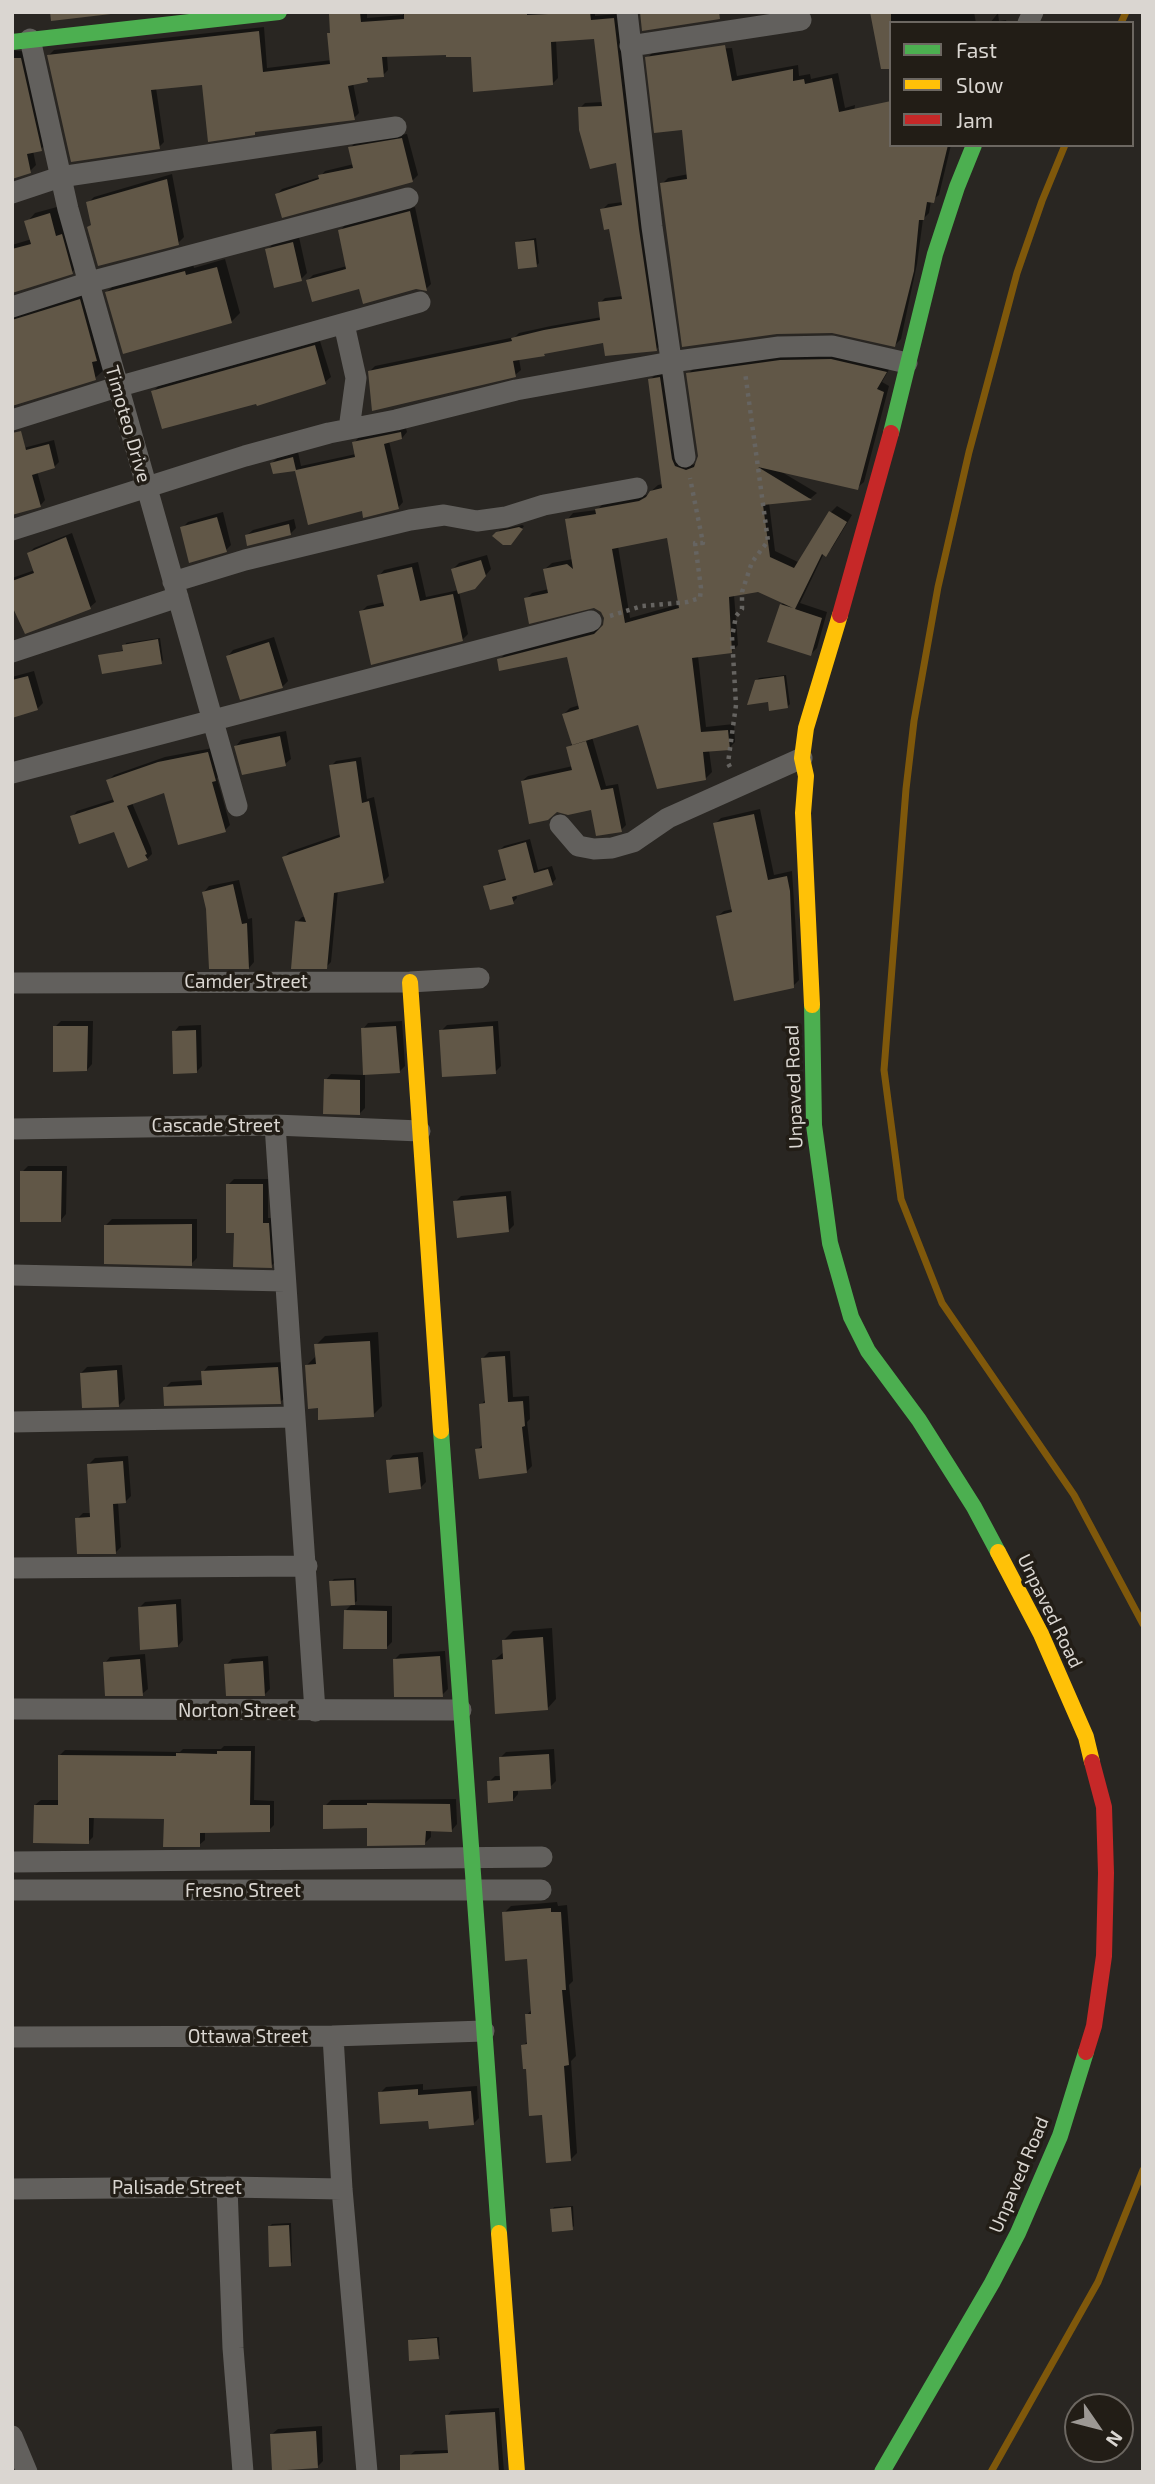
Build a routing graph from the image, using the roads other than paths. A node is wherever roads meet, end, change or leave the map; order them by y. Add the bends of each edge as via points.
1 (279, 12) edge
2 (627, 12) edge
3 (801, 20) dead end
4 (21, 40) edge
5 (629, 46) junction
6 (396, 127) dead end
7 (973, 147) edge
8 (60, 177) junction
9 (12, 193) edge
10 (408, 198) dead end
11 (90, 282) junction
12 (420, 302) dead end
13 (12, 307) edge
14 (344, 324) junction
15 (671, 362) junction
16 (907, 363) junction
17 (117, 387) junction
18 (12, 420) edge
19 (348, 429) junction
20 (685, 457) road end
21 (145, 486) junction
22 (637, 488) dead end
23 (12, 530) edge
24 (175, 590) junction
25 (591, 621) road end
26 (12, 652) edge
27 (213, 721) junction
28 (802, 758) junction
29 (12, 772) edge
30 (237, 806) dead end
31 (561, 825) dead end
32 (479, 978) dead end
33 (410, 982) junction
34 (12, 983) edge
35 (275, 1125) junction
36 (12, 1129) edge
37 (420, 1131) junction
38 (12, 1275) edge
39 (285, 1281) junction
40 (295, 1417) junction
41 (12, 1422) edge
42 (307, 1566) junction
43 (12, 1568) edge
44 (12, 1709) edge
45 (461, 1710) junction
46 (316, 1711) junction
47 (542, 1857) dead end
48 (471, 1859) junction
49 (12, 1861) edge
50 (12, 1890) edge
51 (541, 1890) dead end
52 (473, 1891) junction
53 (484, 2031) junction
54 (333, 2036) junction
55 (12, 2037) edge
56 (227, 2187) junction
57 (12, 2189) edge
58 (341, 2189) junction
59 (12, 2436) edge
60 (27, 2472) edge
61 (243, 2472) edge
62 (367, 2472) edge
63 (517, 2472) edge
64 (882, 2472) edge

1 - 4 street
2 - 5 street
3 - 5 street
4 - 8 street, Timoteo Drive
5 - 15 street
6 - 8 street
7 - 16 street, Unpaved Road via 935,254
8 - 9 street
8 - 11 street, Timoteo Drive
10 - 11 street
11 - 13 street
11 - 17 street, Timoteo Drive
12 - 14 street
14 - 17 street
14 - 19 street via 356,378
15 - 16 street via 779,347 832,346
15 - 19 street via 516,390
15 - 20 street
16 - 28 street, Unpaved Road via 806,728
17 - 18 street
17 - 21 street, Timoteo Drive
19 - 21 street
21 - 23 street
21 - 24 street, Timoteo Drive
22 - 24 street via 544,505 506,517 477,521 444,515 410,520 246,560
24 - 26 street
24 - 27 street, Timoteo Drive
25 - 27 street
27 - 29 street
27 - 30 street, Timoteo Drive
28 - 31 street via 668,818 633,842 612,848 578,846
28 - 64 street, Unpaved Road via 814,1125 830,1243 841,1284 868,1351 919,1419 974,1507 1041,1634 1086,1737 1104,1807 1104,1956 1094,2026 1060,2136 992,2283
32 - 33 street, Camder Street
33 - 34 street, Camder Street
33 - 37 street
35 - 36 street, Cascade Street
35 - 37 street, Cascade Street
35 - 39 street
37 - 45 street
38 - 39 street
39 - 40 street
40 - 41 street
40 - 42 street
42 - 43 street
42 - 46 street
44 - 46 street, Norton Street
45 - 46 street, Norton Street
45 - 48 street
47 - 48 street, Fresno Street
48 - 49 street, Fresno Street
48 - 52 street
50 - 52 street, Fresno Street
51 - 52 street, Fresno Street
52 - 53 street
53 - 54 street, Ottawa Street
53 - 63 street
54 - 55 street, Ottawa Street
54 - 58 street
56 - 57 street, Palisade Street
56 - 58 street, Palisade Street
56 - 61 street
58 - 62 street
59 - 60 street

